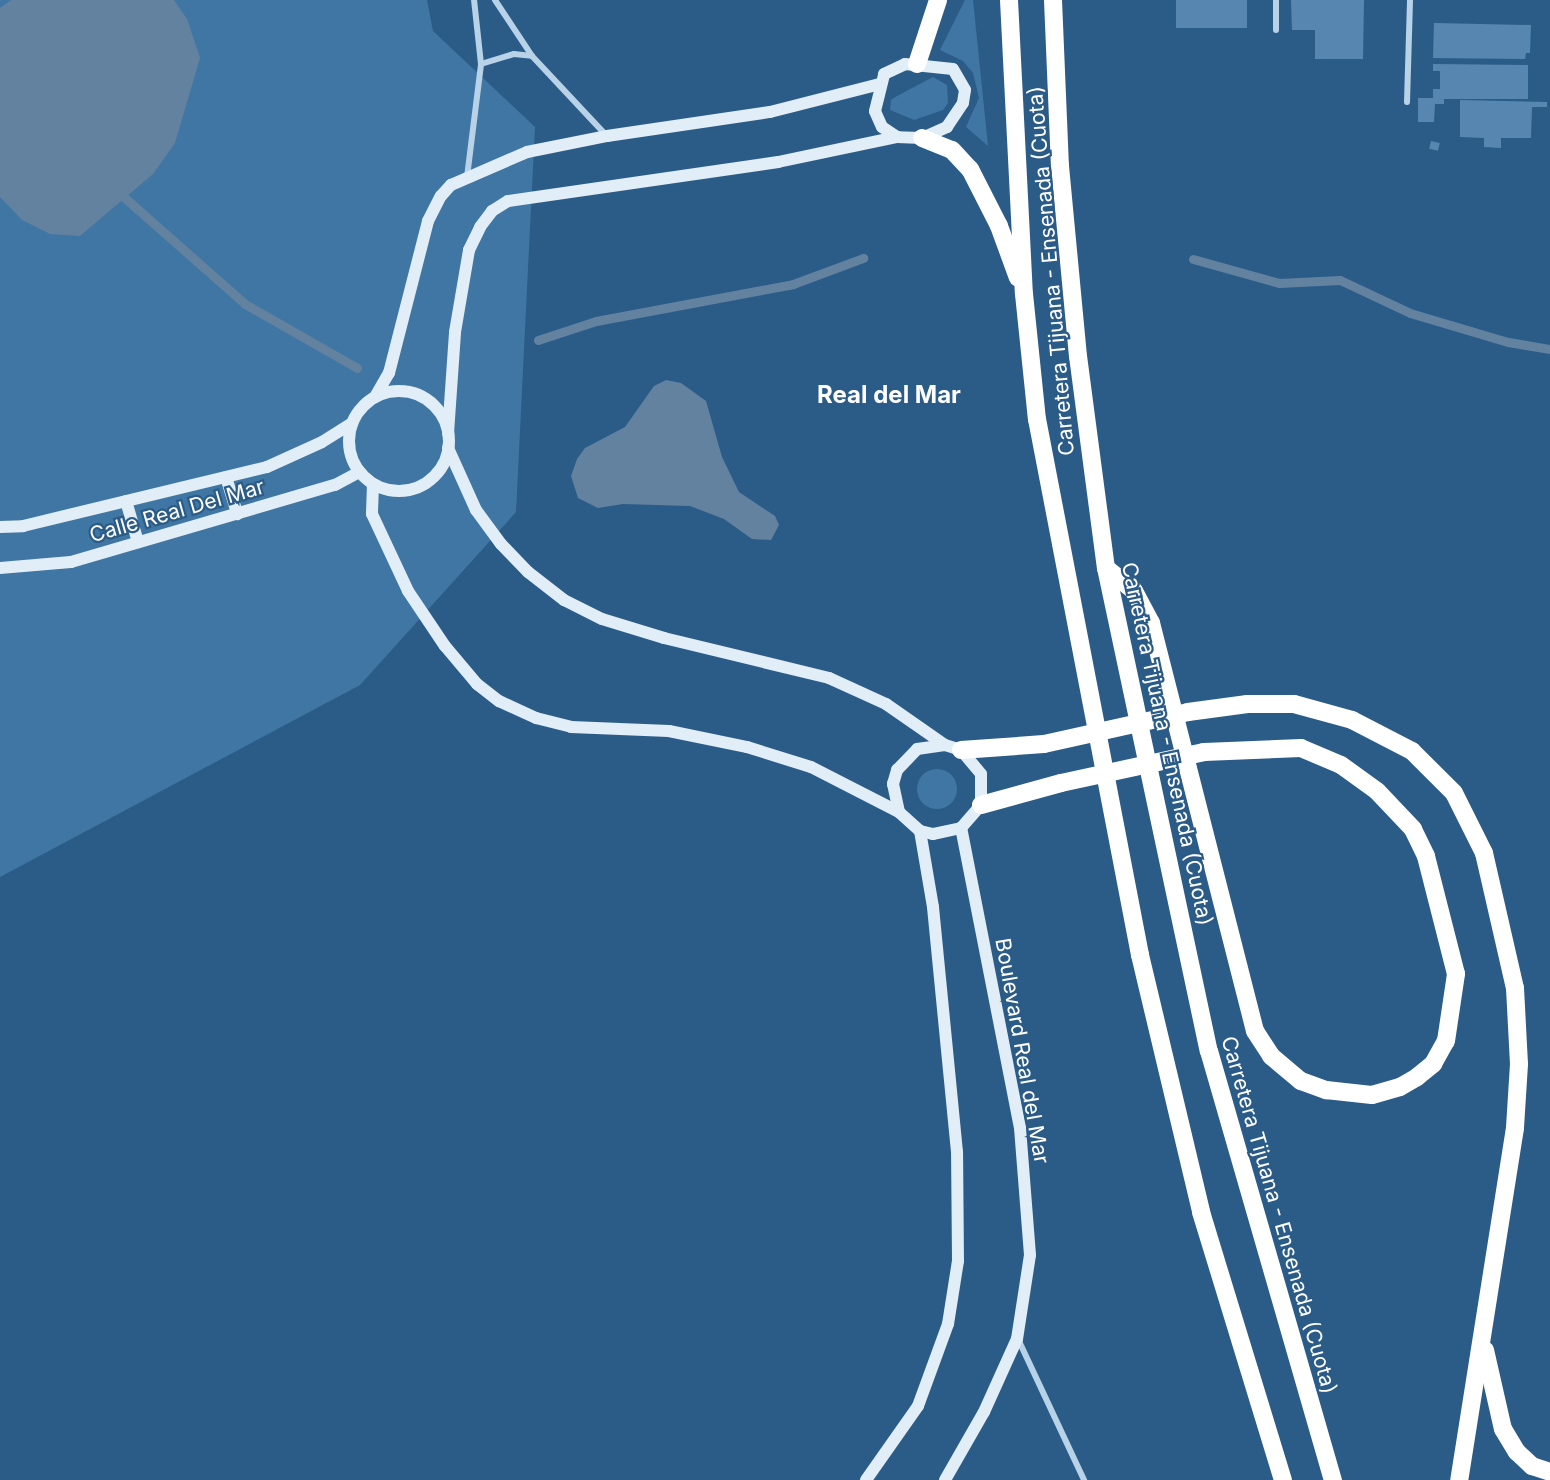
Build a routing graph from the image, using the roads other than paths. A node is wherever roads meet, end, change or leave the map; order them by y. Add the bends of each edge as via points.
1 (474, 0) edge
2 (495, 0) edge
3 (938, 0) edge
4 (1009, 0) edge
5 (1053, 0) edge
6 (1276, 0) edge
7 (1410, 0) edge
8 (1276, 30) dead end
9 (532, 56) junction
10 (481, 64) junction
11 (917, 64) junction
12 (880, 84) junction
13 (1407, 102) dead end
14 (606, 136) junction
15 (897, 137) junction
16 (922, 138) junction
17 (467, 177) junction
18 (1024, 294) junction
19 (375, 397) junction
20 (352, 423) junction
21 (448, 433) junction
22 (448, 448) junction
23 (359, 472) junction
24 (226, 477) junction
25 (373, 483) junction
26 (126, 501) junction
27 (237, 514) junction
28 (0, 527) edge
29 (138, 542) junction
30 (0, 568) edge
31 (1106, 568) junction
32 (953, 748) junction
33 (981, 805) junction
34 (899, 812) junction
35 (961, 828) junction
36 (920, 831) junction
37 (1482, 1333) junction
38 (1017, 1339) junction
39 (1550, 1472) edge
40 (866, 1480) edge
41 (945, 1480) edge
42 (1084, 1480) edge
43 (1283, 1480) edge
44 (1332, 1480) edge
45 (1459, 1480) edge

1 - 10 street
2 - 9 street
3 - 11 highway
4 - 18 highway, Carretera Tijuana - Ensenada (Cuota)
5 - 31 highway, Carretera Tijuana - Ensenada (Cuota) via 1061,178 1078,356
6 - 8 street
7 - 13 street
9 - 10 street via 514,54
9 - 14 street
10 - 17 street
11 - 12 street via 896,67 884,74
11 - 16 street via 953,69 965,90 957,116 947,127
12 - 14 street via 770,112
12 - 15 street via 874,103 877,119
14 - 17 street via 527,152
15 - 16 street
15 - 21 street via 778,162 507,201 492,211 469,250 455,332
16 - 18 highway via 952,150 970,169 999,226
17 - 19 street via 441,196 428,221 389,373
18 - 43 highway, Carretera Tijuana - Ensenada (Cuota) via 1037,419 1140,955 1201,1212
19 - 20 street via 361,408
19 - 21 street via 406,392 420,396 434,405
20 - 23 street via 349,440
20 - 24 street, Calle Real Del Mar via 287,459
21 - 22 street
22 - 25 street via 444,463 423,485 389,490
22 - 32 street via 476,510 501,544 564,600 602,619 664,638 829,678 886,704
23 - 25 street
23 - 27 street, Calle Real Del Mar via 335,485
24 - 26 street, Calle Real Del Mar
24 - 27 street
25 - 34 street via 372,514 408,591 445,646 477,684 499,701 536,718 571,727 669,731 747,747 811,767
26 - 28 street, Calle Real Del Mar via 23,526
26 - 29 street
27 - 29 street, Calle Real Del Mar
29 - 30 street, Calle Real Del Mar via 71,562
31 - 33 highway, bridge via 1134,591 1151,623 1255,1031 1271,1056 1301,1081 1326,1090 1372,1095 1401,1087 1417,1077 1433,1064 1446,1041 1456,974 1426,856 1413,829 1377,791 1341,765 1301,748 1204,752 1061,783
31 - 44 highway, Carretera Tijuana - Ensenada (Cuota) via 1209,1051
32 - 33 street via 981,774
32 - 34 street via 917,749 897,770 894,799
32 - 37 highway, bridge via 1044,744 1188,712 1247,704 1294,704 1352,720 1412,751 1454,793 1484,853 1515,988 1519,1064 1515,1128
33 - 35 street
34 - 36 street
35 - 36 street via 948,833
35 - 38 street, Boulevard Real del Mar via 1020,1128 1029,1255
36 - 40 street via 933,907 957,1152 958,1262 948,1324 918,1406
37 - 39 highway via 1503,1429 1517,1452 1532,1466
37 - 45 highway
38 - 41 street, Boulevard Real del Mar via 984,1412
38 - 42 street

